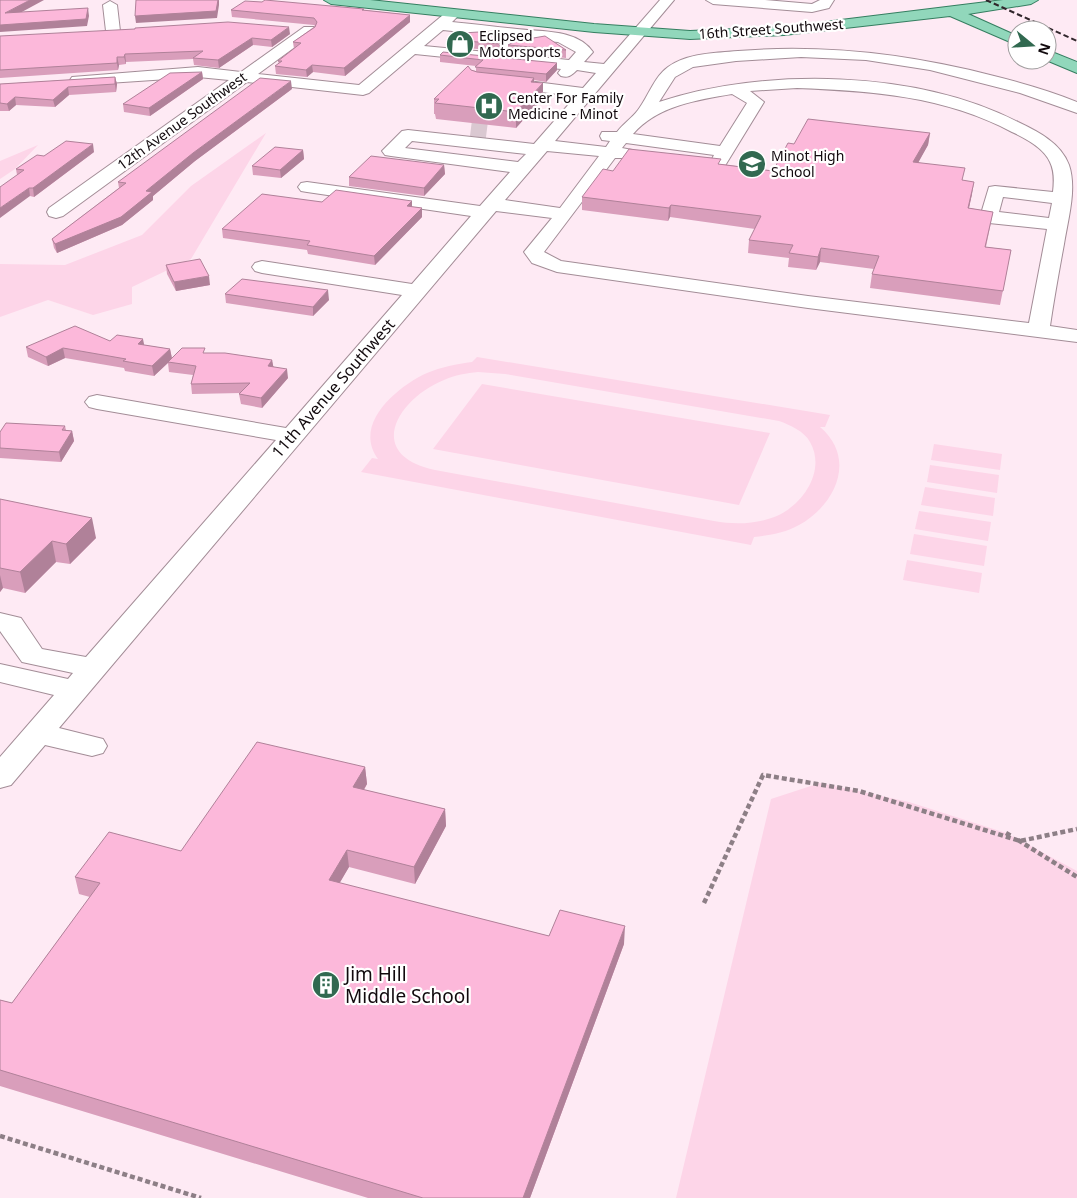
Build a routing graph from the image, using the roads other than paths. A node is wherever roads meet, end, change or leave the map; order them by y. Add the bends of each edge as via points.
1 (331, 0) edge
2 (667, 0) edge
3 (713, 0) edge
4 (827, 0) edge
5 (926, 0) edge
6 (1031, 0) edge
7 (110, 5) dead end
8 (952, 12) junction
9 (454, 13) junction
10 (440, 26) junction
11 (290, 28) edge
12 (132, 30) edge
13 (638, 32) junction
14 (520, 34) junction
15 (1007, 37) edge
16 (412, 49) junction
17 (494, 58) junction
18 (1057, 59) edge
19 (573, 65) junction
20 (1077, 68) edge
21 (603, 74) junction
22 (244, 77) junction
23 (59, 81) edge
24 (487, 81) edge
25 (733, 88) junction
26 (588, 93) junction
27 (1077, 108) edge
28 (644, 114) junction
29 (556, 130) junction
30 (408, 135) junction
31 (616, 145) junction
32 (502, 146) junction
33 (535, 154) junction
34 (307, 187) dead end
35 (1034, 196) junction
36 (1062, 199) junction
37 (488, 209) junction
38 (56, 212) dead end
39 (565, 214) junction
40 (1028, 221) junction
41 (1057, 224) junction
42 (262, 267) dead end
43 (416, 291) junction
44 (1038, 331) junction
45 (1077, 336) edge
46 (97, 402) dead end
47 (292, 436) junction
48 (0, 622) edge
49 (94, 668) junction
50 (0, 673) edge
51 (76, 690) junction
52 (39, 733) junction
53 (92, 746) dead end
54 (0, 777) edge

1 - 9 main road, 16th Street Southwest
2 - 13 street, 11th Avenue Southwest
3 - 4 street via 812,8 824,5
5 - 8 main road
6 - 8 main road, 16th Street Southwest
7 - 12 street via 108,31
8 - 13 main road, 16th Street Southwest via 753,33 690,35
8 - 15 main road
9 - 10 street
9 - 13 main road, 16th Street Southwest
10 - 14 street
10 - 16 street
11 - 22 street, 12th Avenue Southwest via 309,30
13 - 21 street, 11th Avenue Southwest
14 - 17 street
14 - 19 street via 567,39 578,45 585,52
16 - 17 street
16 - 22 street via 363,90
17 - 19 street
18 - 20 main road
19 - 21 street
21 - 26 street, 11th Avenue Southwest
22 - 23 street via 198,72
22 - 38 street, 12th Avenue Southwest
24 - 26 street
25 - 28 street via 678,100
25 - 31 street via 756,102 717,165
25 - 36 street via 775,84 860,86 939,98 982,111 1015,125 1051,151 1059,163 1063,179
26 - 29 street, 11th Avenue Southwest
27 - 28 street via 1051,96 922,63 856,55 769,53 704,60 673,71
28 - 31 street
29 - 31 street
29 - 33 street, 11th Avenue Southwest
30 - 32 street
30 - 32 street via 430,125 479,129 505,134 509,137
30 - 33 street via 391,151
31 - 33 street
31 - 39 street
32 - 33 street
33 - 37 street, 11th Avenue Southwest
34 - 37 street
35 - 36 street
35 - 40 street
35 - 40 street via 995,191 989,217
36 - 41 street
37 - 39 street via 511,206
37 - 43 street, 11th Avenue Southwest
39 - 44 street via 534,252 540,259 557,266
40 - 41 street
41 - 44 street
42 - 43 street
43 - 47 street, 11th Avenue Southwest
44 - 45 street
46 - 47 street
47 - 49 street, 11th Avenue Southwest
48 - 49 street via 10,624 32,656
49 - 51 street, 11th Avenue Southwest
50 - 51 street
51 - 52 street, 11th Avenue Southwest
52 - 53 street
52 - 54 street, 11th Avenue Southwest

